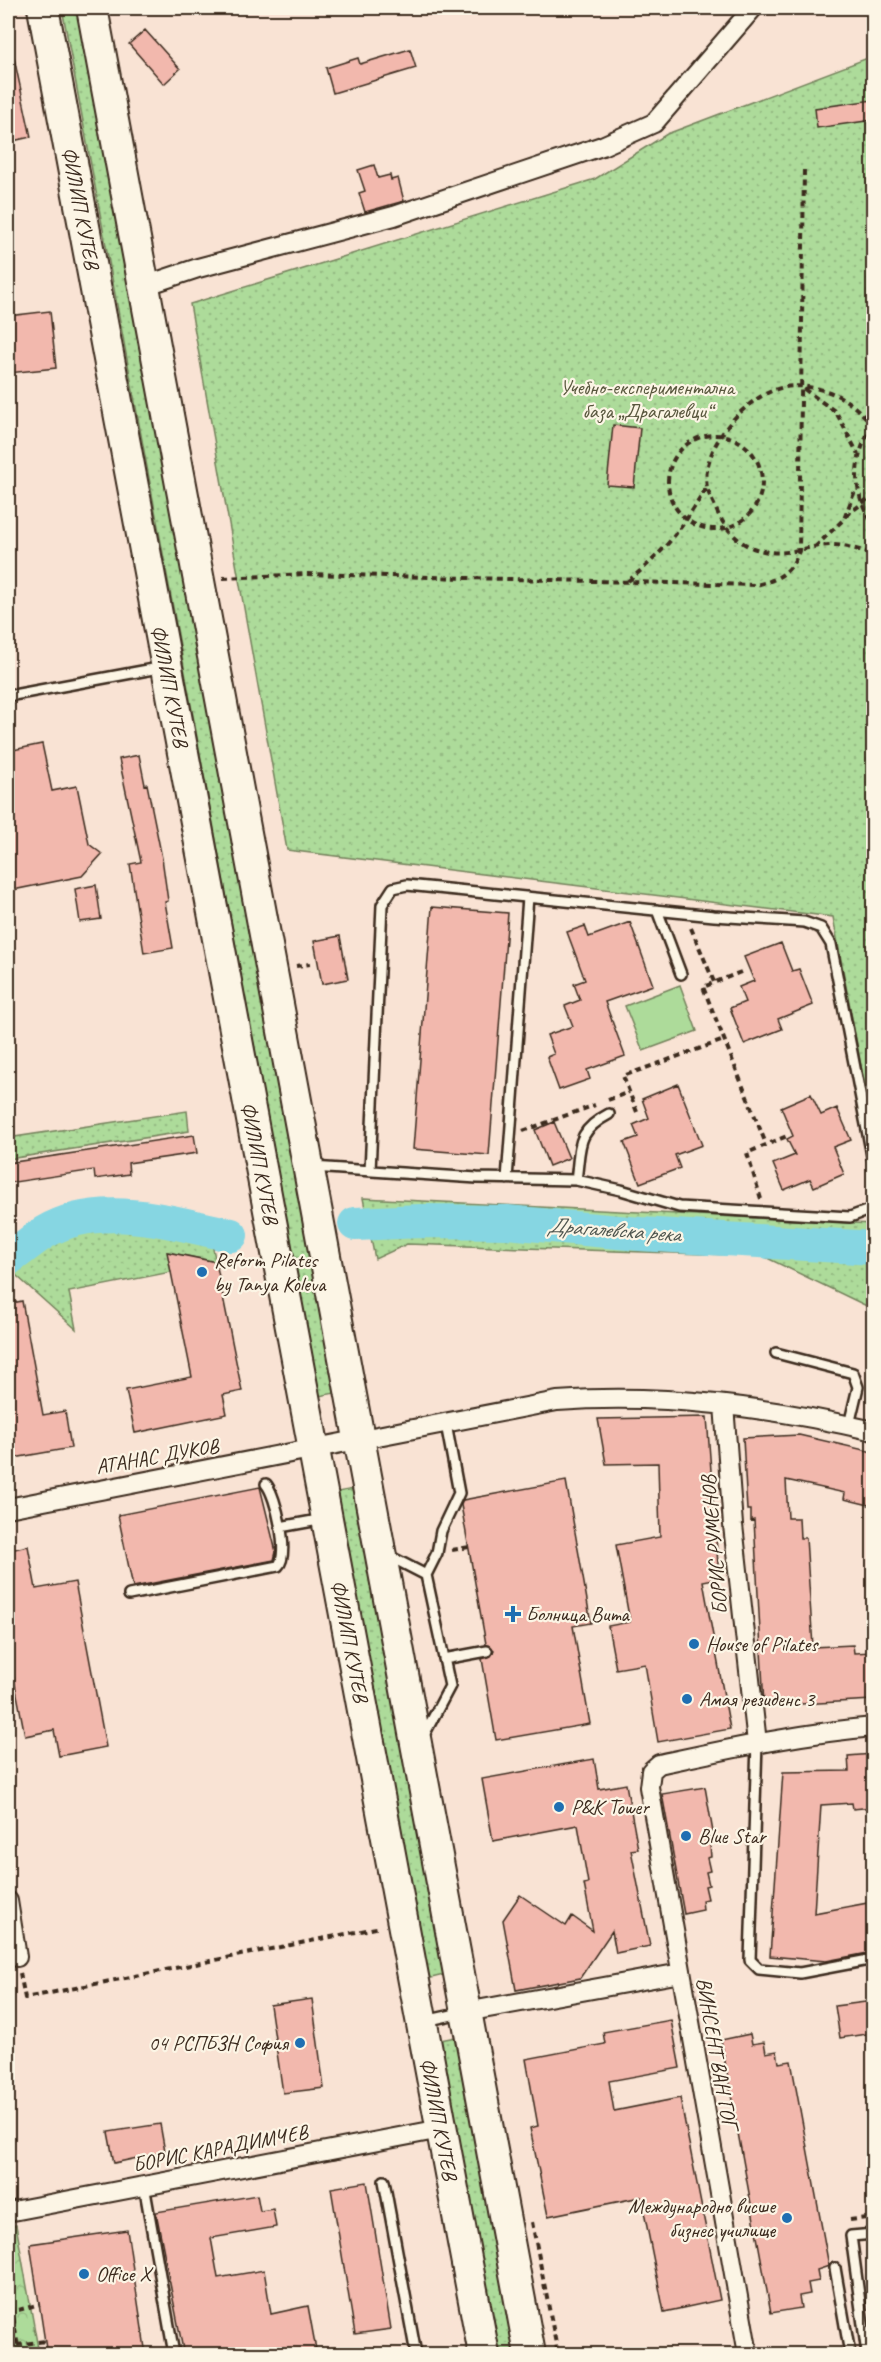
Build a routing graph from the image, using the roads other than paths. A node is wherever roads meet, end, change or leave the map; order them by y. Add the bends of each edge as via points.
1 (43, 8) edge
2 (92, 8) edge
3 (753, 8) edge
4 (144, 286) junction
5 (167, 666) junction
6 (8, 696) edge
7 (528, 897) junction
8 (657, 910) junction
9 (681, 974) dead end
10 (609, 1114) dead end
11 (873, 1166) edge
12 (309, 1167) junction
13 (370, 1171) junction
14 (507, 1179) junction
15 (576, 1180) junction
16 (873, 1205) edge
17 (776, 1353) dead end
18 (724, 1405) junction
19 (446, 1424) junction
20 (849, 1425) junction
21 (873, 1431) edge
22 (360, 1441) junction
23 (314, 1450) junction
24 (266, 1484) dead end
25 (8, 1508) edge
26 (327, 1519) junction
27 (280, 1527) junction
28 (380, 1551) junction
29 (426, 1575) junction
30 (129, 1595) dead end
31 (487, 1651) dead end
32 (444, 1659) junction
33 (873, 1727) edge
34 (757, 1743) junction
35 (417, 1750) junction
36 (8, 1901) edge
37 (17, 1957) road end
38 (873, 1959) edge
39 (681, 1973) junction
40 (466, 2012) junction
41 (421, 2022) junction
42 (441, 2129) junction
43 (384, 2181) dead end
44 (144, 2185) junction
45 (8, 2212) edge
46 (873, 2234) edge
47 (835, 2268) dead end
48 (174, 2355) edge
49 (416, 2355) edge
50 (484, 2355) edge
51 (530, 2355) edge
52 (748, 2355) edge
53 (850, 2355) edge
54 (867, 2355) edge

1 - 5 main road, ФИЛИП КУТЕВ
2 - 4 main road
3 - 4 street via 654,123 602,146 394,216
4 - 12 main road
5 - 6 lane
5 - 23 main road, ФИЛИП КУТЕВ
7 - 8 lane
7 - 13 lane via 407,885 393,888 382,905
7 - 14 lane
8 - 9 lane
8 - 11 lane via 804,922 821,928 831,944
10 - 15 lane via 587,1128 582,1137
12 - 13 lane
12 - 22 main road
13 - 14 lane
14 - 15 lane
15 - 16 lane via 679,1207 850,1217 872,1209
17 - 20 lane via 853,1373 858,1387
18 - 19 street, АТАНАС ДУКОВ via 614,1397 557,1401
18 - 20 street, АТАНАС ДУКОВ
18 - 34 street, БОРИС РУМЕНОВ
19 - 22 street, АТАНАС ДУКОВ
19 - 29 lane via 459,1493
20 - 21 street
22 - 23 street, АТАНАС ДУКОВ
22 - 28 main road
23 - 25 street, АТАНАС ДУКОВ
23 - 26 main road, ФИЛИП КУТЕВ
24 - 27 lane via 272,1491
26 - 27 lane
26 - 41 main road, ФИЛИП КУТЕВ
27 - 30 lane via 284,1557 273,1568
28 - 29 lane
28 - 35 main road
29 - 32 lane
31 - 32 lane
32 - 35 lane via 450,1686
33 - 34 street
34 - 38 lane via 750,1960 759,1969 800,1973
34 - 39 street via 659,1764 651,1771 649,1787
35 - 40 main road
36 - 37 street
39 - 40 street, ВИНСЕНТ ВАН ГОГ
39 - 52 street, ВИНСЕНТ ВАН ГОГ
40 - 41 lane
40 - 51 main road
41 - 42 main road, ФИЛИП КУТЕВ
42 - 44 street, БОРИС КАРАДИМЧЕВ
42 - 50 main road, ФИЛИП КУТЕВ
43 - 49 lane
44 - 45 street, БОРИС КАРАДИМЧЕВ
44 - 48 lane
46 - 54 lane via 851,2236
47 - 53 lane

